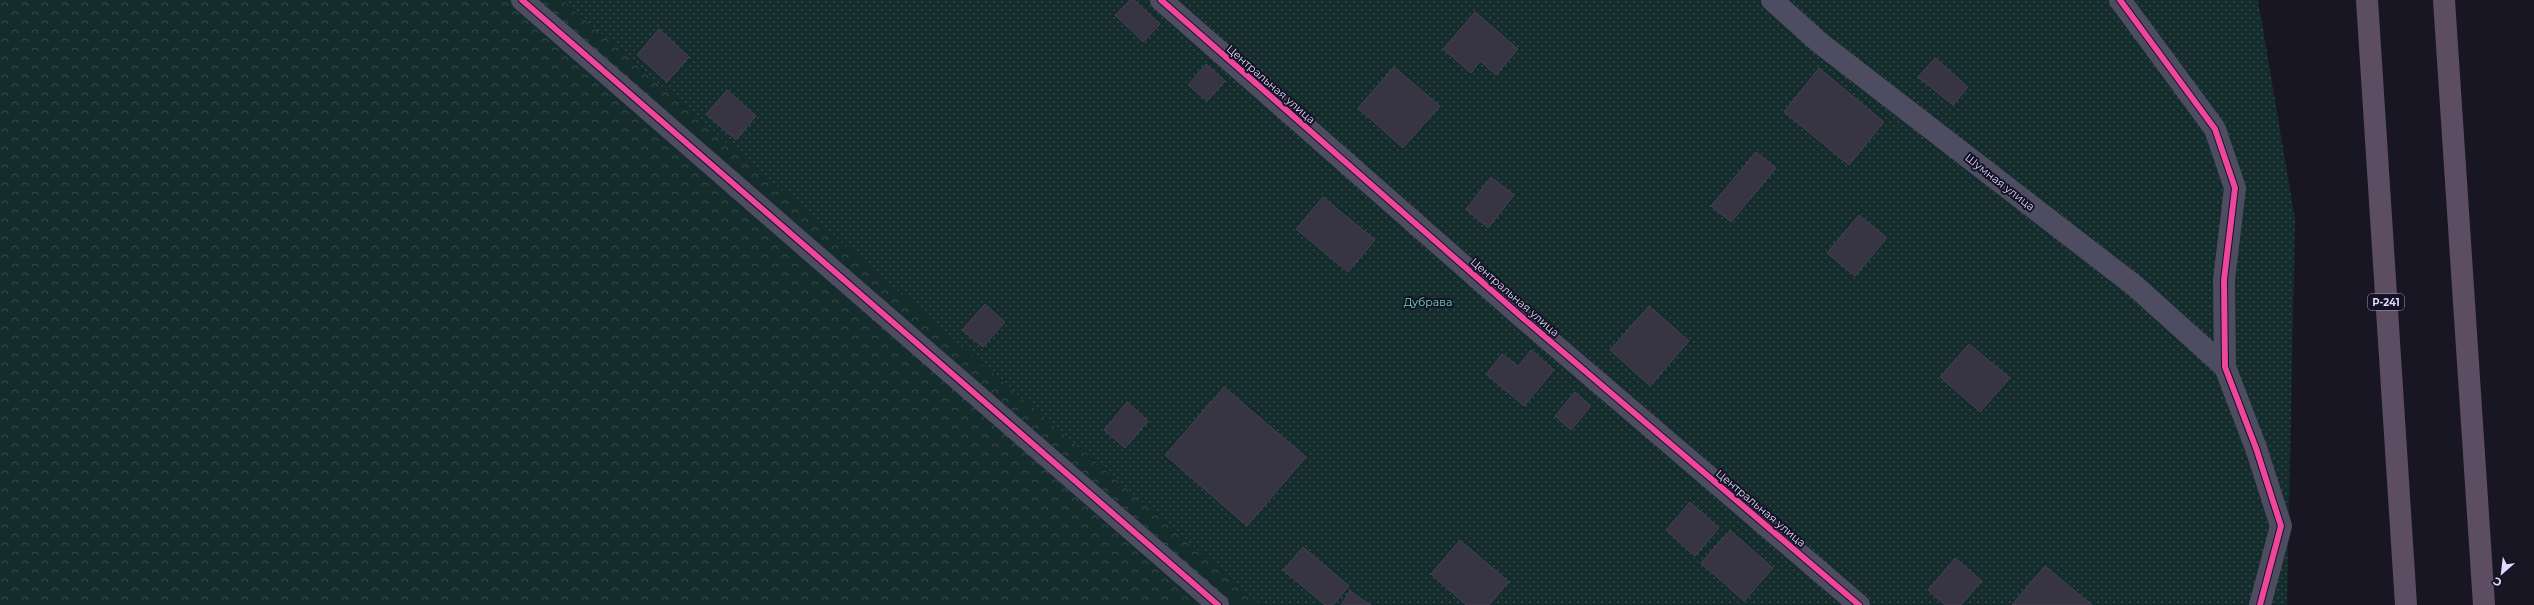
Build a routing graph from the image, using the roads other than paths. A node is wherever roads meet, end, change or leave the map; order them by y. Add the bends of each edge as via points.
1 (522, 0) edge
2 (1161, 0) edge
3 (1772, 0) edge
4 (2120, 0) edge
5 (2366, 0) edge
6 (2444, 0) edge
7 (2225, 367) junction
8 (1218, 605) edge
9 (1859, 605) edge
10 (2260, 605) edge
11 (2406, 605) edge
12 (2484, 605) edge

1 - 8 street
2 - 9 street, Центральная улица via 1523,318
3 - 7 street, Шумная улица via 1820,43 2136,286
4 - 7 street via 2215,129 2235,188 2224,280
5 - 11 highway, Р-241
6 - 12 highway
7 - 10 street via 2256,448 2281,526

